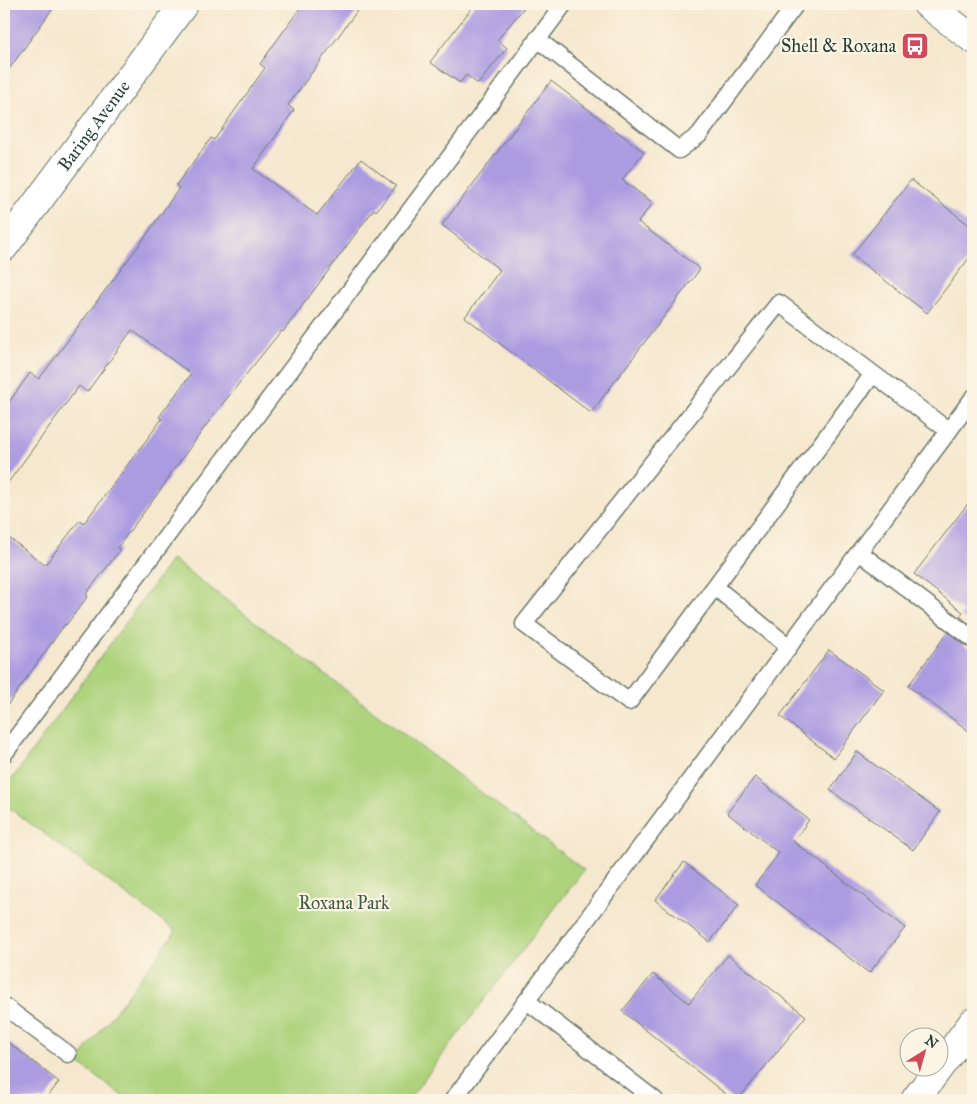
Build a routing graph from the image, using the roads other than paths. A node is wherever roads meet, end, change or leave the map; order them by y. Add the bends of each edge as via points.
1 (184, 4) edge
2 (564, 4) edge
3 (796, 4) edge
4 (927, 4) edge
5 (538, 39) junction
6 (973, 39) edge
7 (4, 247) edge
8 (873, 374) junction
9 (973, 398) edge
10 (949, 431) junction
11 (859, 552) junction
12 (715, 587) junction
13 (973, 638) edge
14 (788, 647) junction
15 (4, 754) edge
16 (527, 1001) junction
17 (4, 1006) edge
18 (973, 1022) edge
19 (68, 1054) dead end
20 (453, 1100) edge
21 (655, 1100) edge
22 (915, 1100) edge

1 - 7 street, Baring Avenue
2 - 5 lane
3 - 5 lane via 699,135 679,150
4 - 6 street
5 - 15 lane
8 - 10 lane
8 - 12 lane
8 - 12 lane via 779,303 524,624 629,702
9 - 10 lane
10 - 11 lane
11 - 13 lane
11 - 14 lane
12 - 14 lane
14 - 16 lane
16 - 20 lane
16 - 21 lane
17 - 19 lane
18 - 22 street

